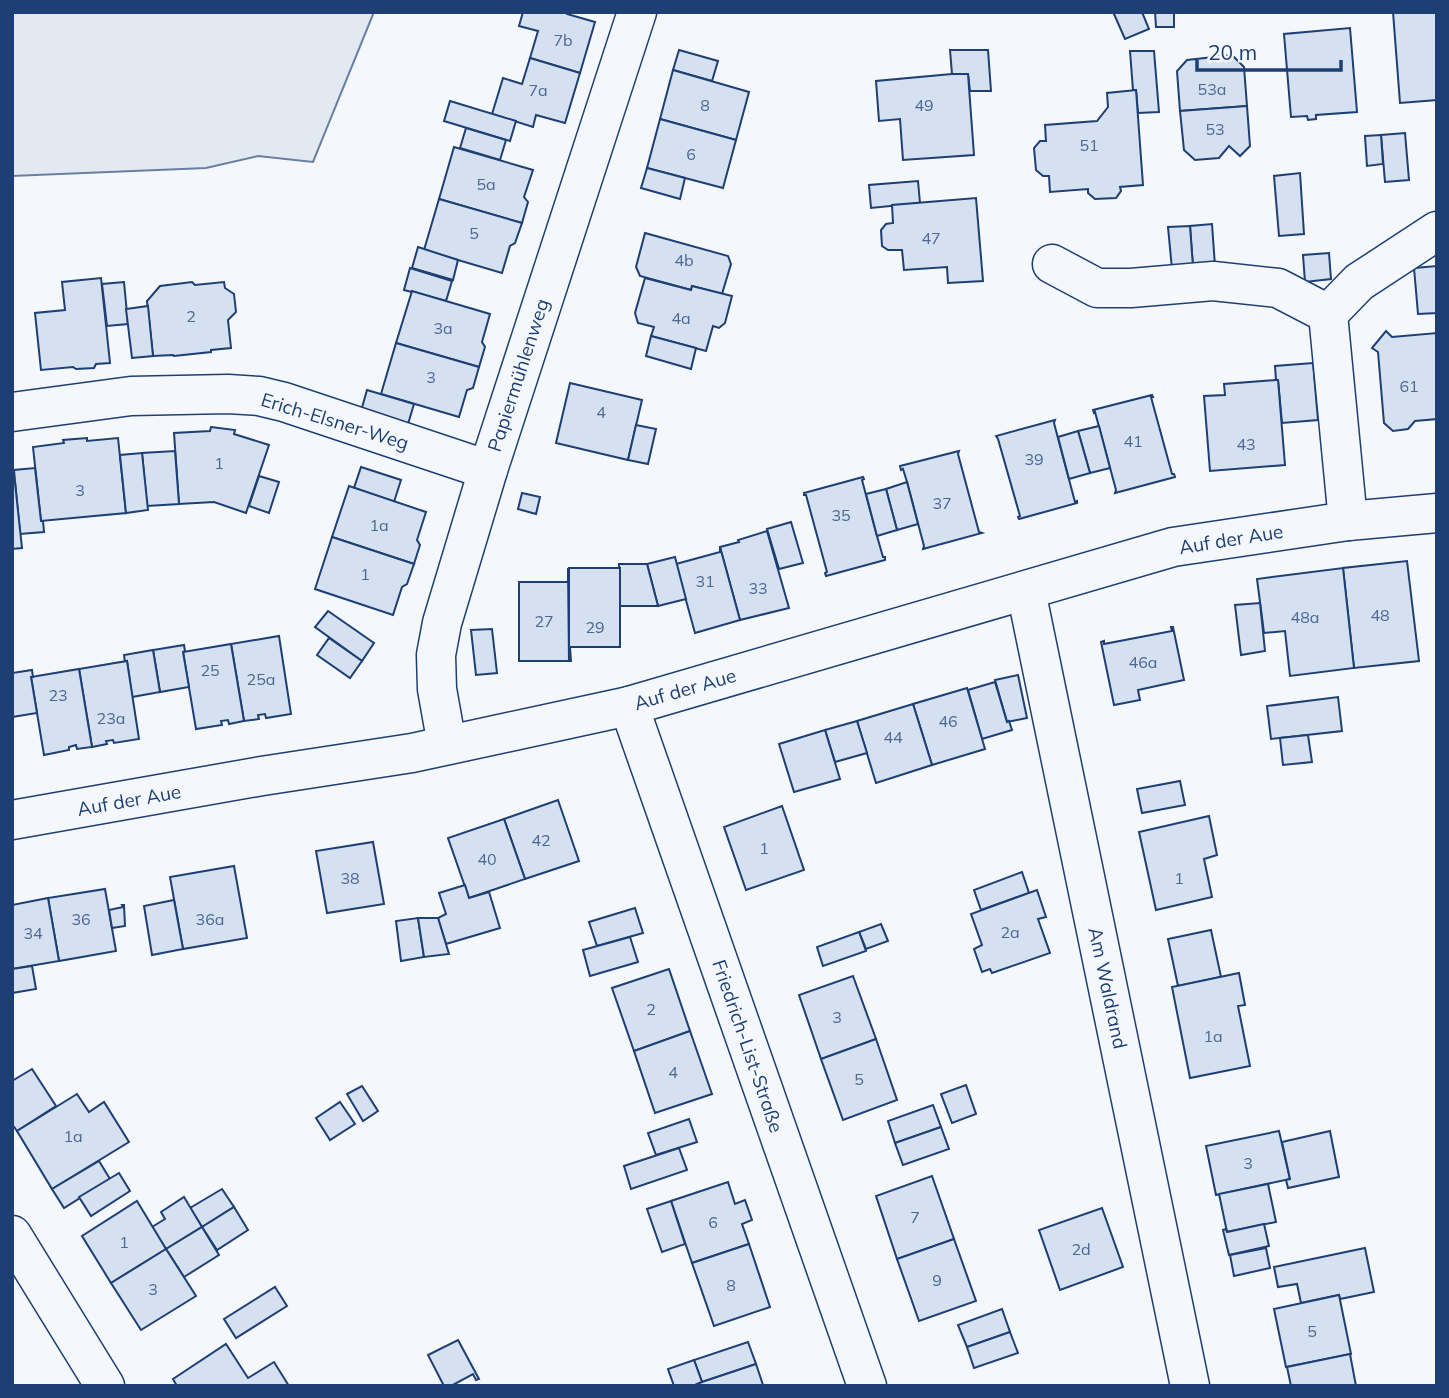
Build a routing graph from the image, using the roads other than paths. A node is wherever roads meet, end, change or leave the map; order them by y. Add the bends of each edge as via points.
1 (637, 12) edge
2 (1437, 232) edge
3 (1052, 264) dead end
4 (1328, 314) junction
5 (12, 412) edge
6 (488, 470) junction
7 (1437, 513) edge
8 (1348, 522) junction
9 (1026, 591) junction
10 (629, 706) junction
11 (447, 745) junction
12 (12, 820) edge
13 (12, 1235) edge
14 (105, 1386) edge
15 (867, 1386) edge
16 (1190, 1386) edge

1 - 6 street, Papiermühlenweg
2 - 4 street via 1359,282
3 - 4 street via 1097,288 1213,281 1278,288
4 - 8 street
5 - 6 street, Erich-Elsner-Weg via 131,396 259,396
6 - 11 street, Papiermühlenweg via 436,654
7 - 8 street, Auf der Aue
8 - 9 street, Auf der Aue via 1173,547
9 - 10 street, Auf der Aue
9 - 16 street, Am Waldrand
10 - 11 street, Auf der Aue
10 - 15 street, Friedrich-List-Straße
11 - 12 street, Auf der Aue
13 - 14 street

